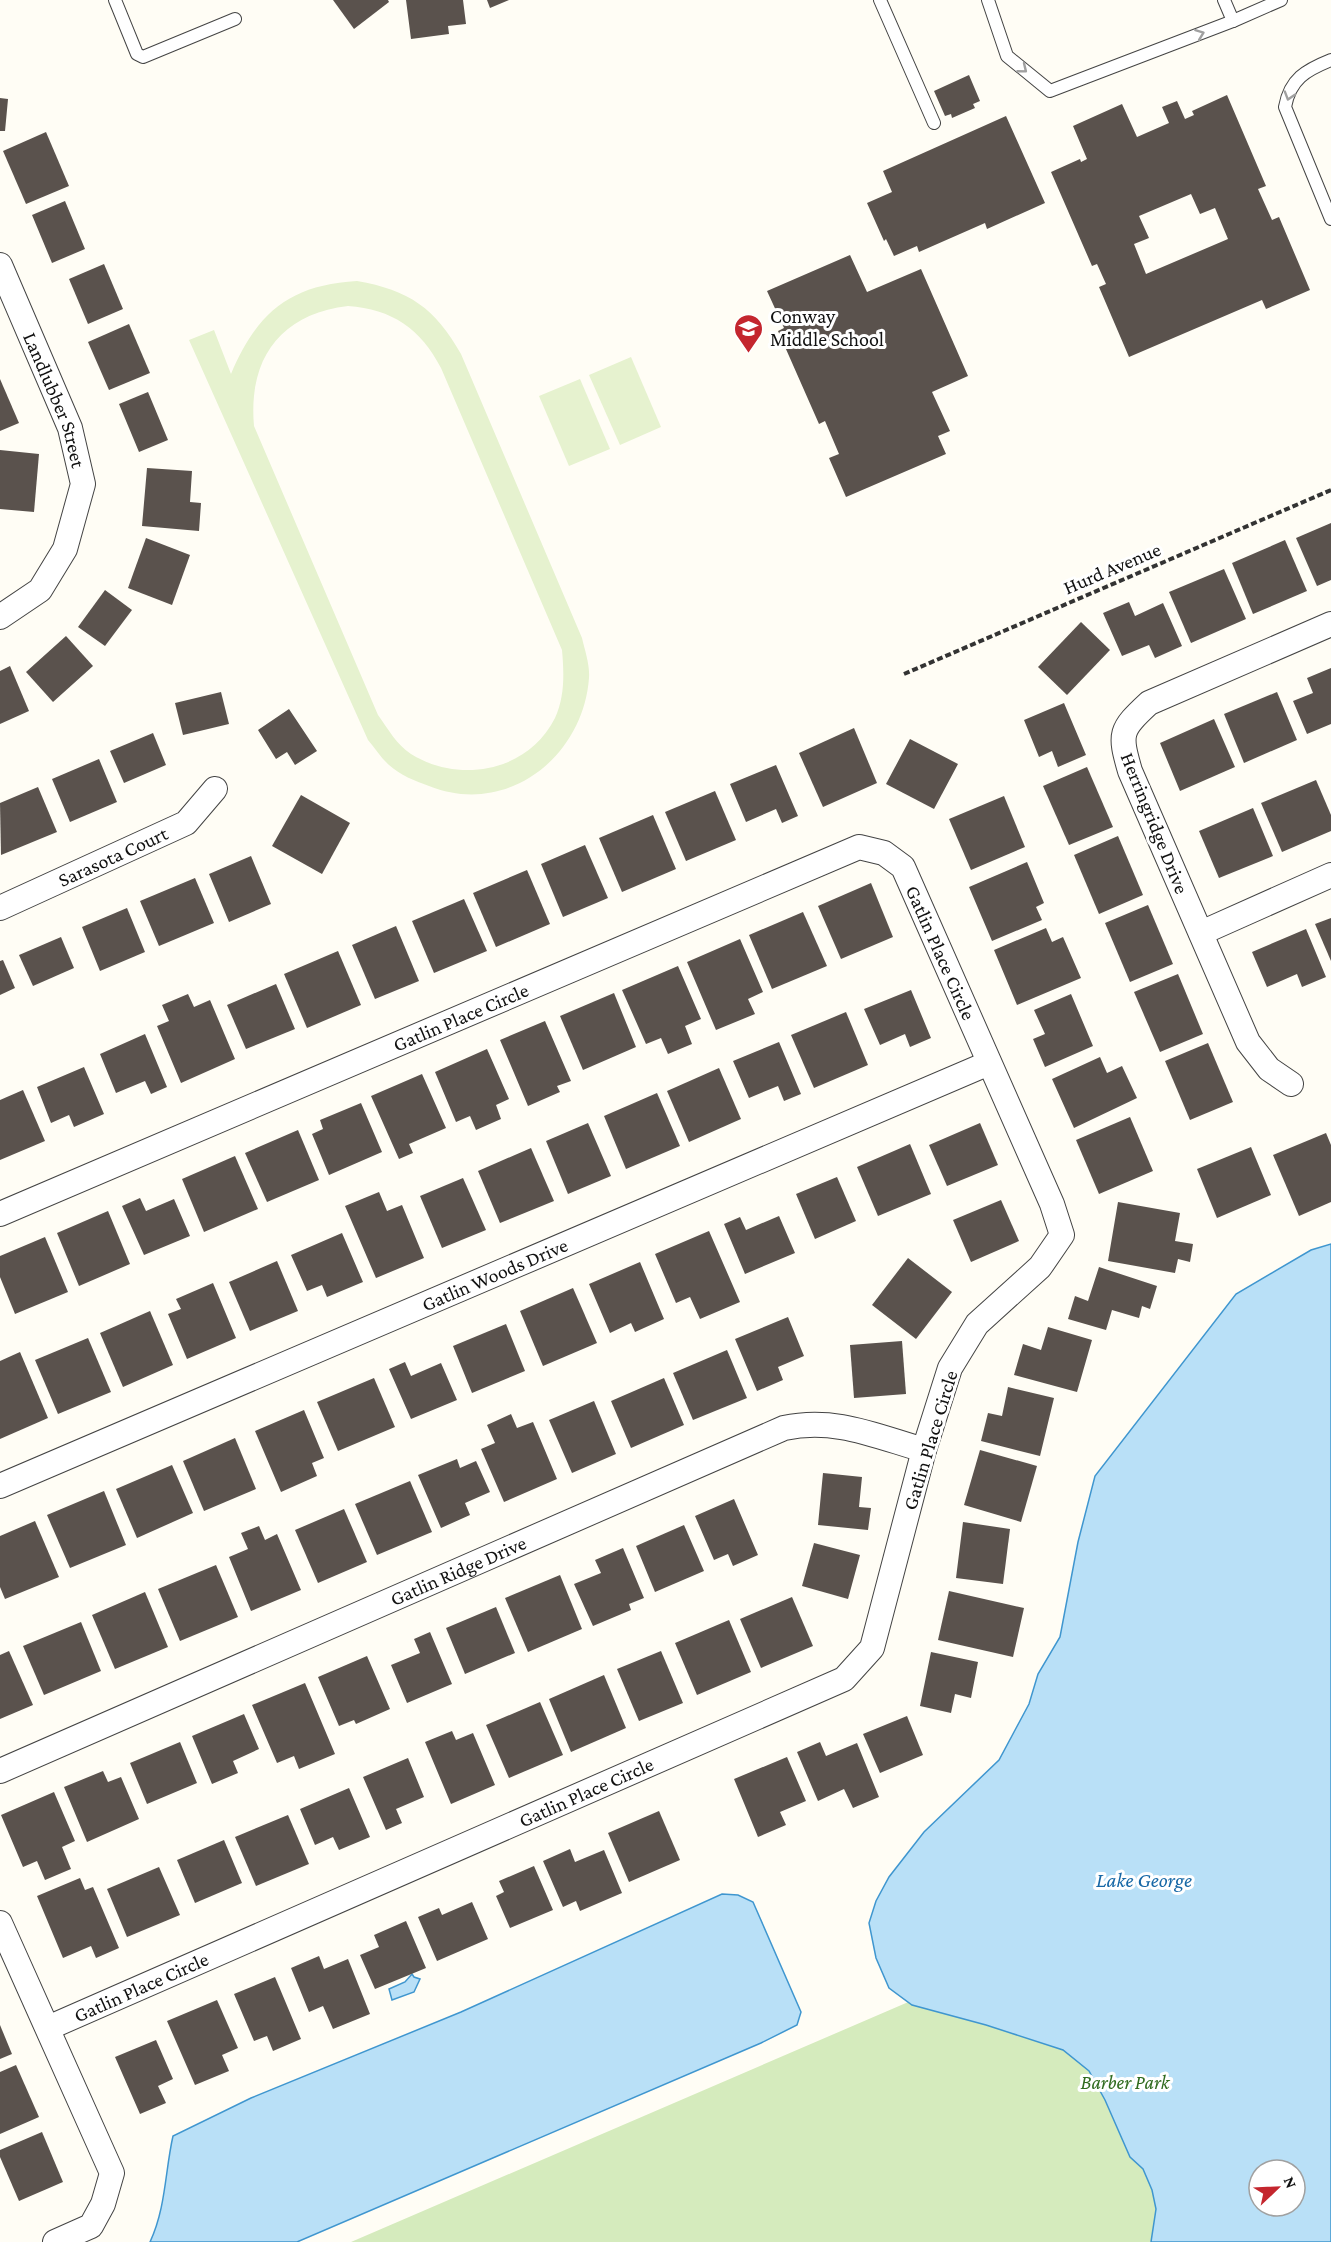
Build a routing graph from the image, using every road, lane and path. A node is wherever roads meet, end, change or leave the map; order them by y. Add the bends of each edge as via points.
1 (115, 0) edge
2 (880, 0) edge
3 (988, 0) edge
4 (1224, 0) edge
5 (1281, 0) edge
6 (235, 19) dead end
7 (1233, 21) junction
8 (1331, 60) edge
9 (934, 123) dead end
10 (1331, 219) edge
11 (0, 266) edge
12 (1331, 490) edge
13 (0, 617) edge
14 (1331, 624) edge
15 (904, 674) dead end
16 (215, 789) dead end
17 (1331, 875) edge
18 (0, 908) edge
19 (1201, 933) junction
20 (989, 1064) junction
21 (1291, 1084) dead end
22 (0, 1214) edge
23 (924, 1450) junction
24 (0, 1486) edge
25 (0, 1771) edge
26 (0, 1923) edge
27 (48, 2028) junction
28 (55, 2242) edge

1 - 6 lane via 137,54 143,57
2 - 9 lane
3 -> 7 lane via 1007,56 1050,91
4 - 7 lane
5 - 7 lane
8 -> 10 lane via 1299,76 1285,107
11 - 13 street, Landlubber Street via 70,428 83,484 65,549 40,590
12 - 15 path, Hurd Avenue
14 - 19 street, Herringridge Drive via 1149,703 1127,724 1122,743 1130,771
16 - 18 street, Sarasota Court via 186,823
17 - 19 street
19 - 21 street, Herringridge Drive via 1248,1042 1269,1069
20 - 22 street, Gatlin Place Circle via 903,867 884,853 859,847
20 - 23 street, Gatlin Place Circle via 1062,1235 1040,1267 977,1324 950,1368
20 - 24 street, Gatlin Woods Drive
23 - 25 street, Gatlin Ridge Drive via 831,1424 784,1428
23 - 27 street, Gatlin Place Circle via 872,1648 844,1679
26 - 27 street
27 - 28 street via 112,2173 103,2204 91,2226

